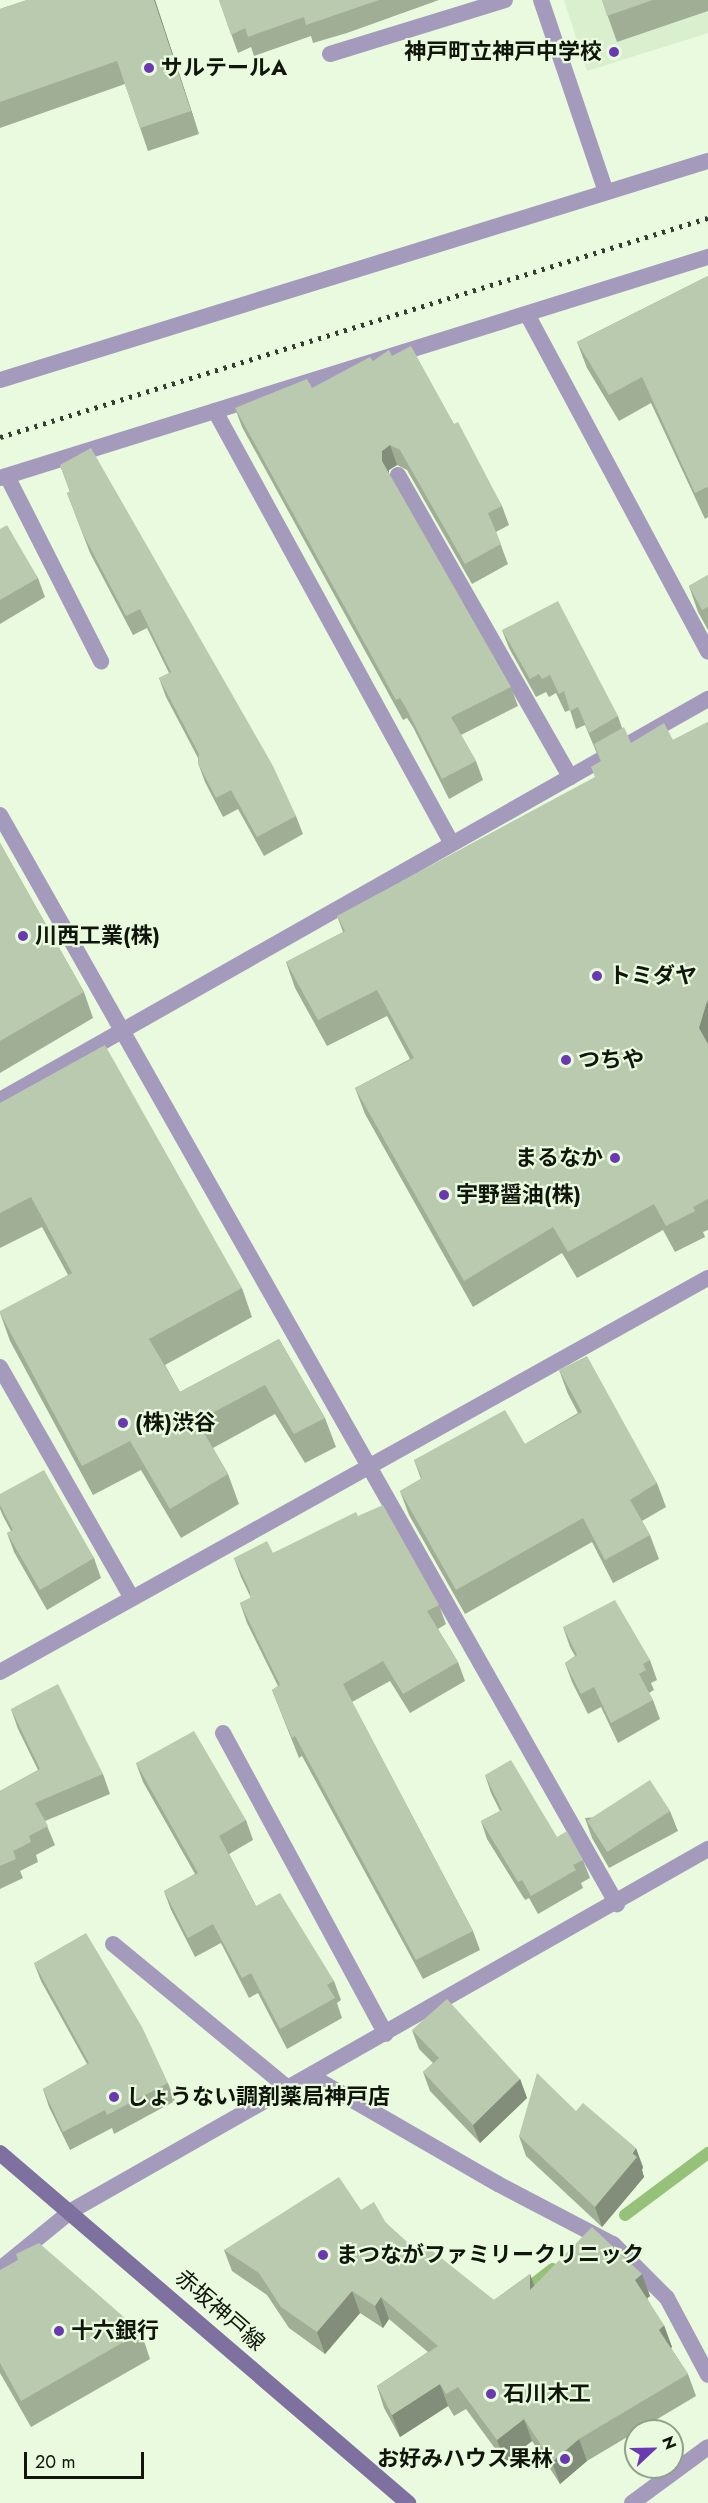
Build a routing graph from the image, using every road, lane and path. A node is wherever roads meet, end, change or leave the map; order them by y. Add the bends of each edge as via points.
1 (505, 0) edge
2 (541, 0) edge
3 (330, 54) dead end
4 (708, 161) edge
5 (606, 192) junction
6 (708, 257) edge
7 (527, 314) junction
8 (0, 380) edge
9 (214, 411) junction
10 (398, 475) dead end
11 (3, 477) edge
12 (708, 652) edge
13 (101, 661) dead end
14 (708, 699) edge
15 (570, 777) junction
16 (0, 815) edge
17 (452, 843) junction
18 (122, 1029) junction
19 (0, 1100) edge
20 (708, 1278) edge
21 (0, 1367) edge
22 (369, 1467) junction
23 (132, 1598) junction
24 (0, 1672) edge
25 (223, 1733) dead end
26 (708, 1849) edge
27 (617, 1904) junction
28 (113, 1944) dead end
29 (386, 2034) junction
30 (311, 2076) junction
31 (289, 2089) junction
32 (0, 2153) edge
33 (71, 2211) junction
34 (0, 2269) edge
35 (708, 2375) edge
36 (708, 2447) edge
37 (408, 2503) edge
38 (632, 2503) edge

1 - 3 street
2 - 5 street
4 - 5 street
5 - 8 street
6 - 7 street
7 - 9 street
7 - 12 street
9 - 11 street
9 - 17 street
10 - 15 street
11 - 13 street
14 - 15 street
15 - 17 street
16 - 18 street
17 - 18 street
18 - 19 street
18 - 22 street
20 - 22 street
21 - 23 street
22 - 23 street
22 - 27 street
23 - 24 street
25 - 29 street
26 - 27 street
27 - 29 street
28 - 31 street
29 - 30 street
30 - 31 street
30 - 35 street via 498,2184 613,2244 667,2298
31 - 33 street
32 - 33 main road, 赤坂神戸線
33 - 34 street
33 - 37 main road, 赤坂神戸線
36 - 38 street

